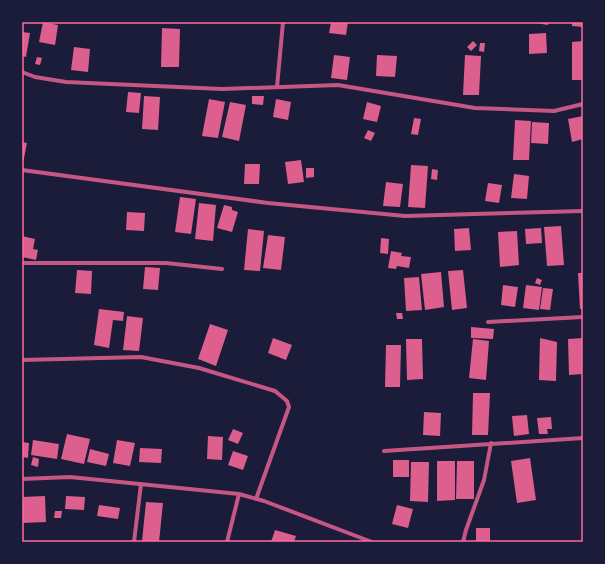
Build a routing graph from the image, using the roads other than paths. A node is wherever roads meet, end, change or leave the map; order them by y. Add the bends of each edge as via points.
1 (283, 22) edge
2 (22, 72) edge
3 (277, 87) junction
4 (583, 104) edge
5 (22, 170) edge
6 (583, 211) edge
7 (22, 263) edge
8 (222, 269) dead end
9 (583, 317) edge
10 (488, 322) dead end
11 (22, 360) edge
12 (583, 438) edge
13 (491, 443) junction
14 (384, 450) dead end
15 (22, 479) edge
16 (141, 484) junction
17 (239, 494) junction
18 (256, 499) junction
19 (134, 542) edge
20 (227, 542) edge
21 (372, 542) edge
22 (463, 542) edge

1 - 3 street
2 - 3 street via 66,82 222,89
3 - 4 street via 338,85 475,108 554,111
5 - 6 street via 261,202 405,216
7 - 8 street via 166,263
9 - 10 street
11 - 18 street via 141,357 199,368 275,391 287,401 289,407
12 - 13 street
13 - 14 street
13 - 22 street via 484,480
15 - 16 street via 70,477
16 - 17 street
16 - 19 street
17 - 18 street
17 - 20 street
18 - 21 street

